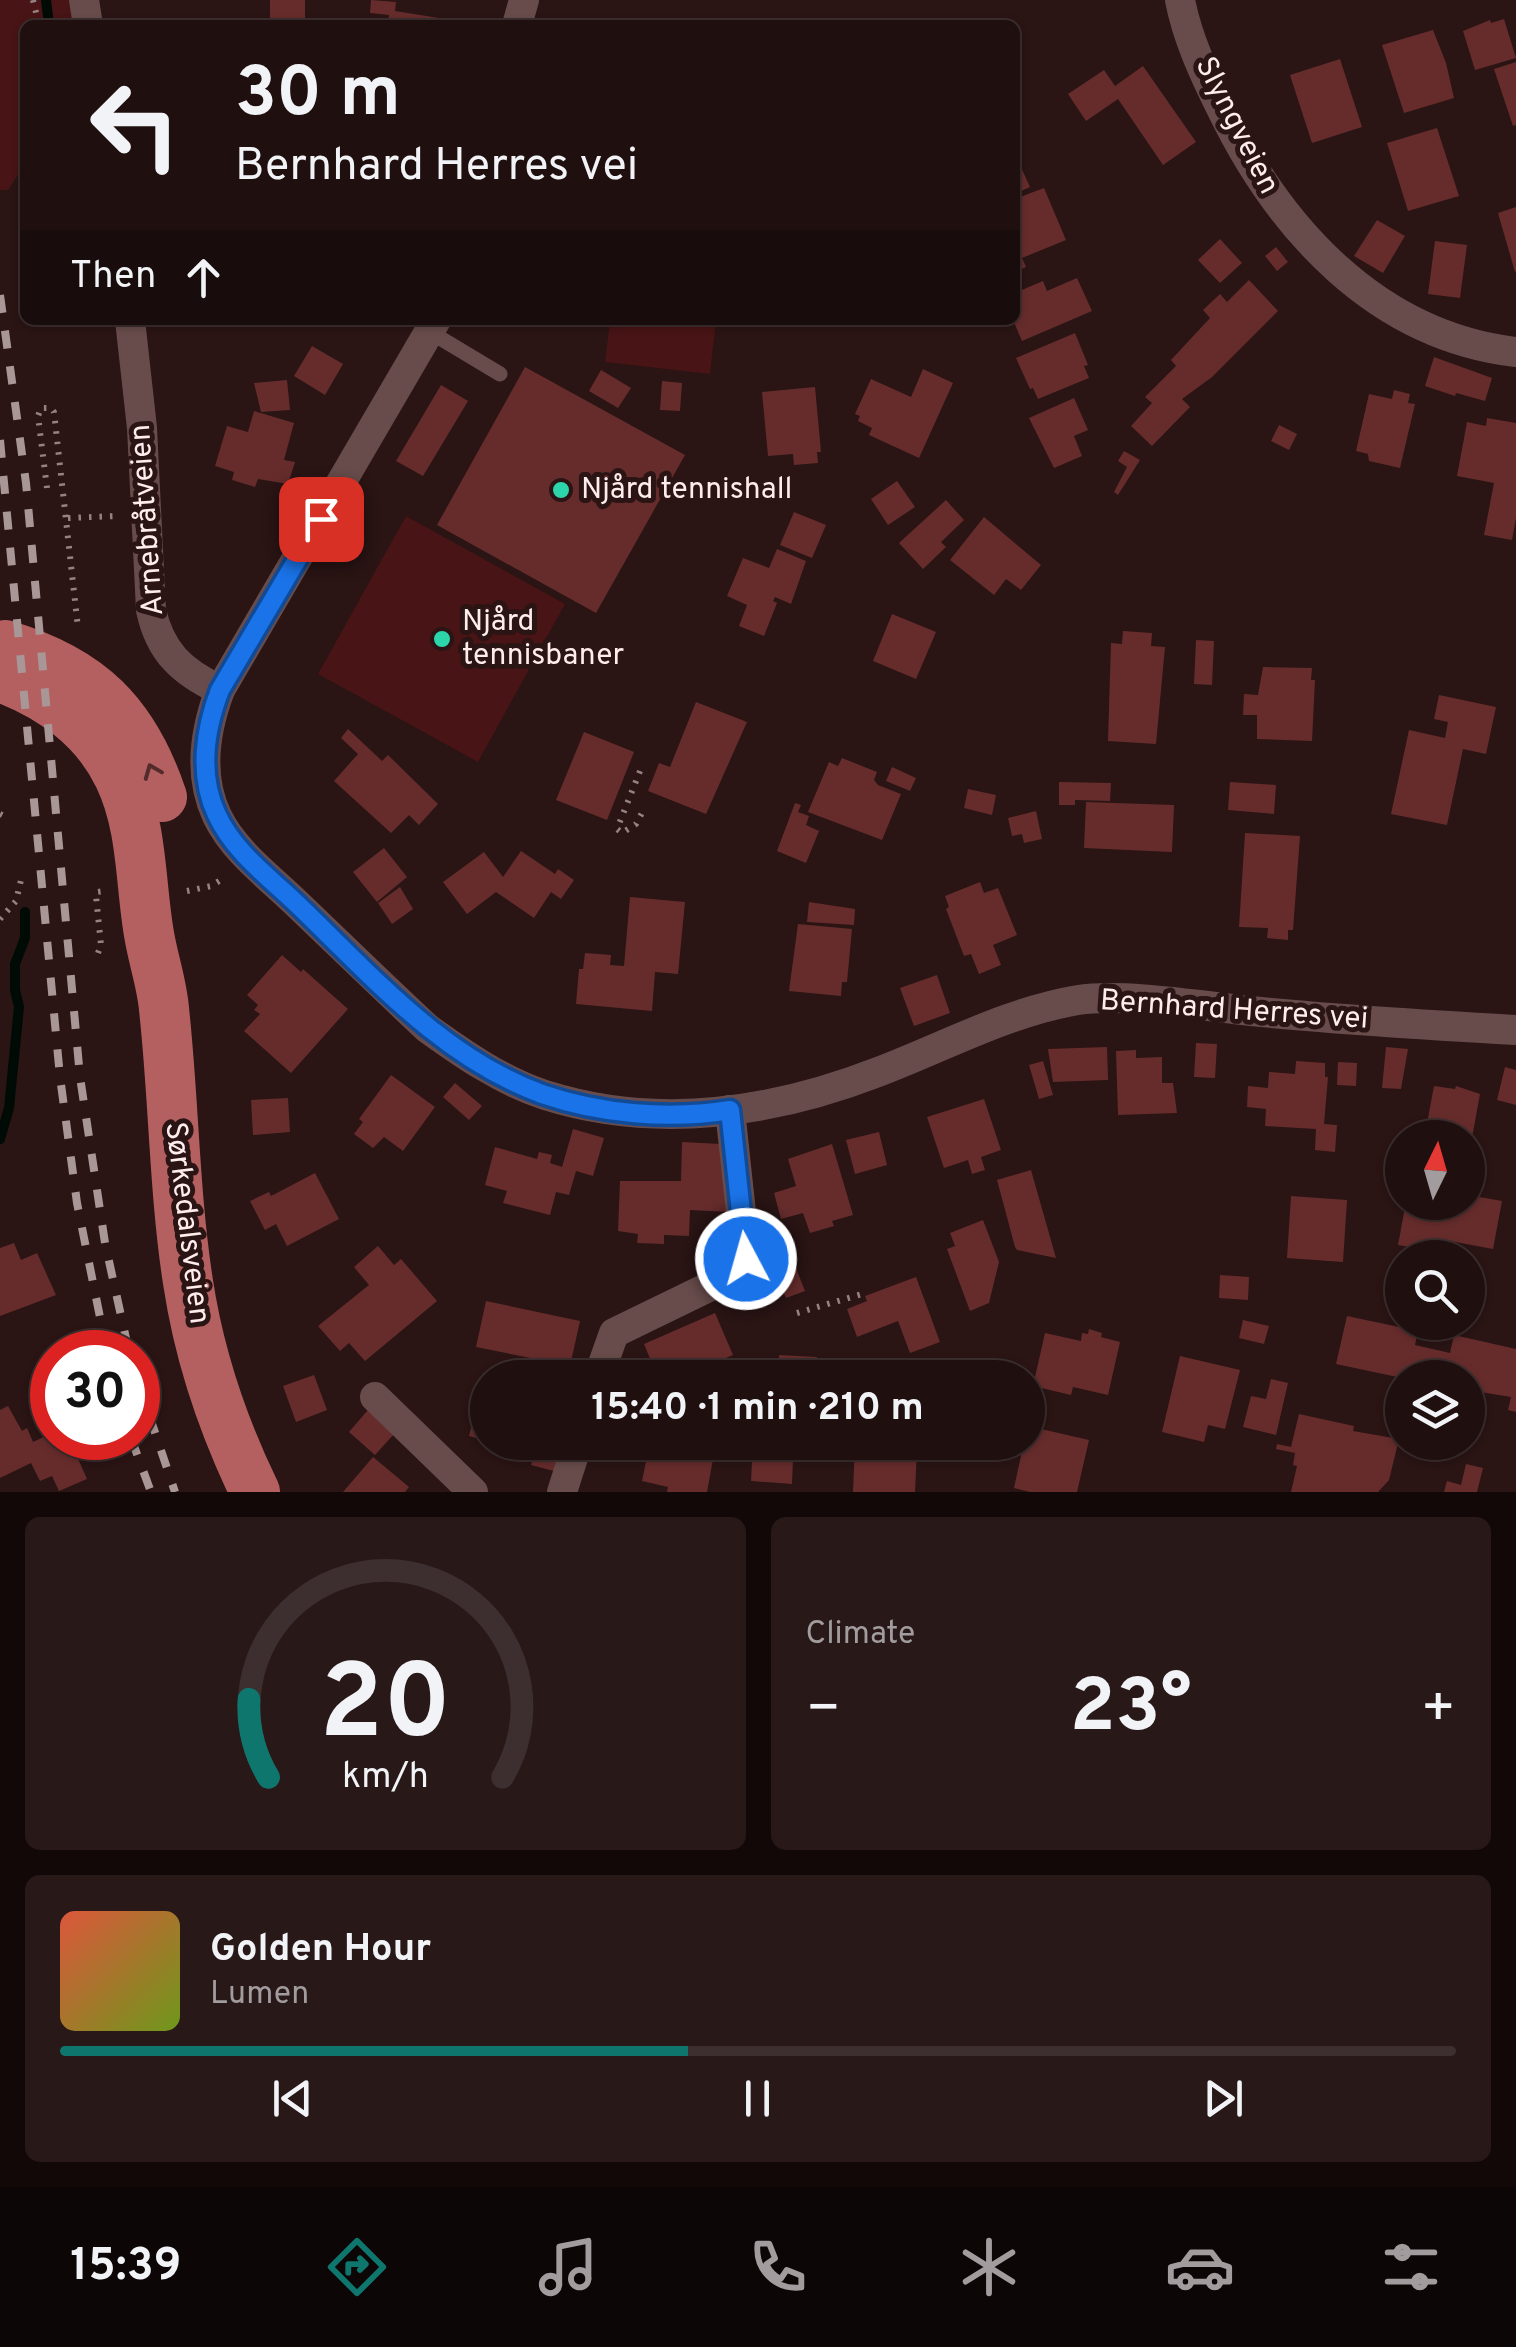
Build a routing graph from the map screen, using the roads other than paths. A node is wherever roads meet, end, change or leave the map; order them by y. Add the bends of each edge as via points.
1 (1180, 0) edge
2 (131, 325) edge
3 (433, 326) edge
4 (1516, 352) edge
5 (500, 374) dead end
6 (0, 643) edge
7 (77, 675) junction
8 (0, 677) edge
9 (220, 690) junction
10 (1516, 1030) edge
11 (730, 1110) junction
12 (605, 1360) edge
13 (375, 1397) dead end
14 (572, 1460) edge
15 (255, 1492) edge
16 (473, 1492) edge
17 (562, 1492) edge

1 - 4 street, Slyngveien via 1208,82 1240,147 1275,202 1326,261 1419,325
2 - 9 street, Arnebråtveien via 155,631 177,664
3 - 5 lane
3 - 9 street, Bernhard Herres vei
6 - 7 main road, Sørkedalsveien
7 - 8 main road, Sørkedalsveien via 47,698
7 - 15 main road, Sørkedalsveien via 127,722 163,799 176,892 164,1005 188,1282 214,1390
9 - 11 street, Bernhard Herres vei via 210,718 206,776 216,814 248,858 426,1028 545,1095 629,1112
10 - 11 street, Bernhard Herres vei via 1081,1000 1026,1013 812,1096
11 - 12 street via 746,1259 723,1280 614,1334
13 - 16 street
14 - 17 street

